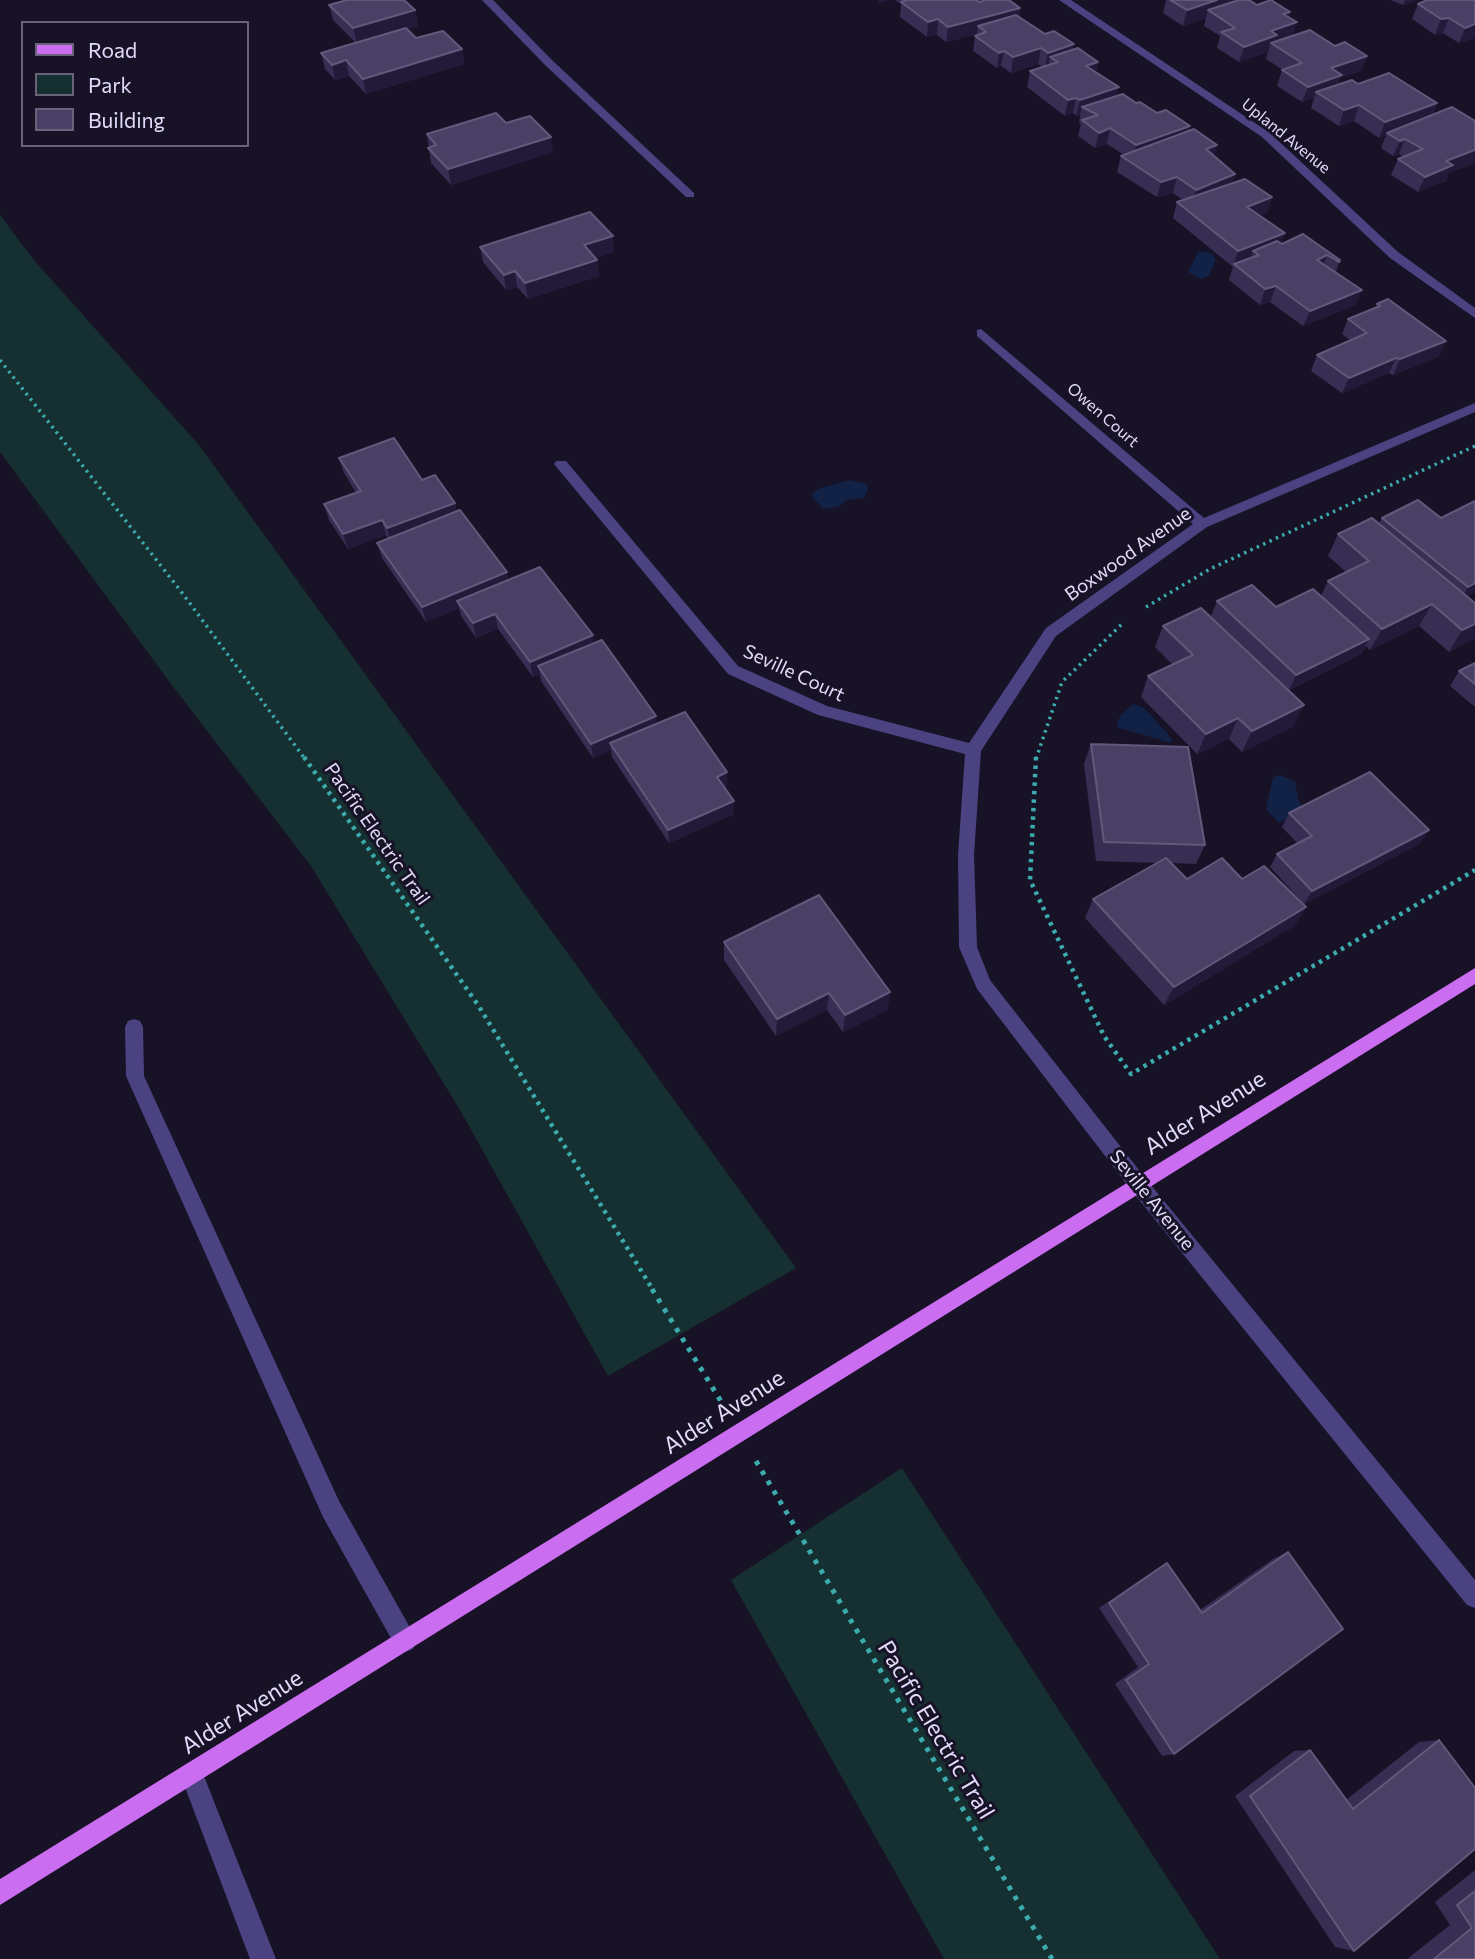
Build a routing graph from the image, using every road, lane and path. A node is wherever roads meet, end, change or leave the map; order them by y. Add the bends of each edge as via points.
1 (487, 0) edge
2 (1064, 0) edge
3 (690, 195) dead end
4 (1475, 314) edge
5 (981, 333) dead end
6 (0, 360) edge
7 (1475, 407) edge
8 (1475, 446) edge
9 (561, 464) dead end
10 (1202, 524) junction
11 (1141, 609) dead end
12 (1130, 616) dead end
13 (973, 750) junction
14 (1475, 870) edge
15 (1475, 975) edge
16 (134, 1027) dead end
17 (1139, 1185) junction
18 (691, 1352) dead end
19 (790, 1519) dead end
20 (1475, 1597) edge
21 (405, 1641) junction
22 (192, 1774) junction
23 (0, 1893) edge
24 (263, 1959) edge
25 (1052, 1959) edge

1 - 3 street
2 - 4 street, Upland Avenue via 1266,135 1394,255
5 - 10 street, Owen Court
6 - 18 path, Pacific Electric Trail via 310,765 470,993
7 - 10 street, Boxwood Avenue
8 - 11 path via 1210,569
9 - 13 street, Seville Court via 733,670 823,711
10 - 13 street, Boxwood Avenue via 1051,632
12 - 14 path via 1062,681 1034,763 1030,880 1104,1035 1131,1074
13 - 17 street, Seville Avenue via 966,855 968,947 983,984
15 - 17 main road, Alder Avenue
16 - 21 street via 135,1076 331,1509
17 - 20 street, Seville Avenue
17 - 21 main road, Alder Avenue
19 - 25 path, Pacific Electric Trail
21 - 22 main road, Alder Avenue
22 - 23 main road, Alder Avenue
22 - 24 street

